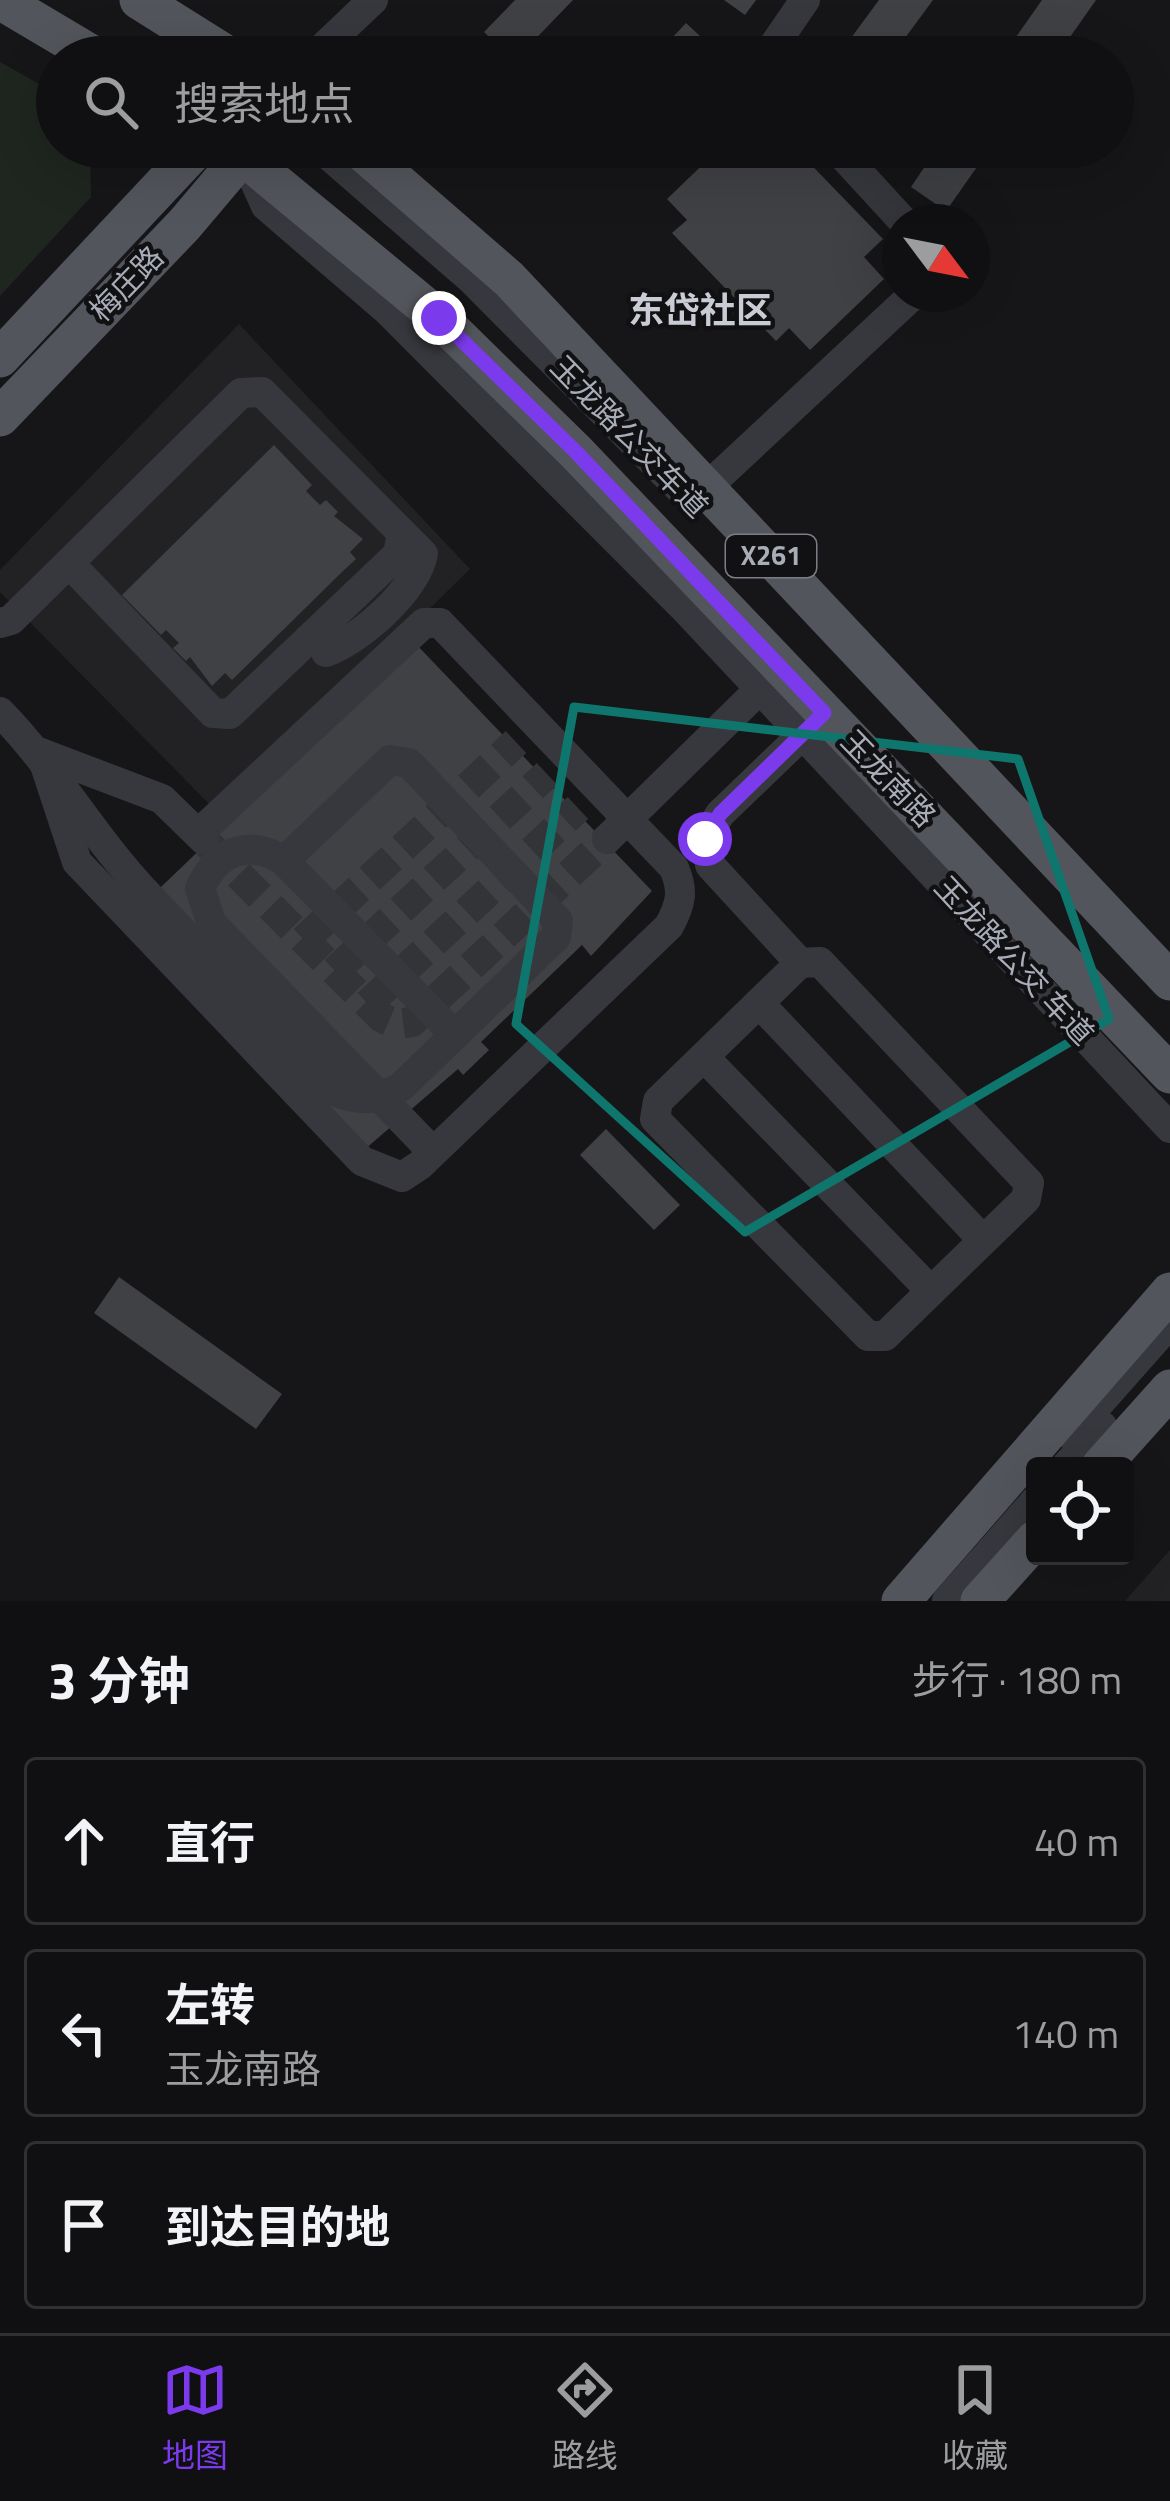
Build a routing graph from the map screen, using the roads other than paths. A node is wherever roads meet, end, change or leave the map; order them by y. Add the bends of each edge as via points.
1 (0, 0) edge
2 (139, 0) edge
3 (373, 0) edge
4 (805, 0) edge
5 (61, 36) edge
6 (196, 36) edge
7 (336, 36) edge
8 (780, 36) edge
9 (177, 168) edge
10 (226, 168) edge
11 (250, 168) edge
12 (263, 168) edge
13 (343, 168) edge
14 (381, 168) edge
15 (854, 168) edge
16 (887, 204) edge
17 (895, 312) edge
18 (0, 358) edge
19 (0, 417) edge
20 (706, 488) junction
21 (402, 533) junction
22 (69, 563) junction
23 (0, 622) edge
24 (326, 652) dead end
25 (760, 689) junction
26 (0, 712) edge
27 (813, 723) junction
28 (40, 753) junction
29 (618, 828) junction
30 (284, 861) junction
31 (800, 963) junction
32 (1170, 981) edge
33 (759, 1004) junction
34 (1170, 1007) edge
35 (455, 1035) junction
36 (704, 1057) junction
37 (1170, 1074) edge
38 (1170, 1128) edge
39 (433, 1152) junction
40 (982, 1240) junction
41 (931, 1292) junction
42 (1170, 1292) edge
43 (1170, 1323) edge
44 (1170, 1348) edge
45 (1170, 1389) edge
46 (1052, 1457) edge
47 (1074, 1457) edge
48 (1109, 1457) edge
49 (1026, 1486) edge
50 (1026, 1511) edge
51 (1026, 1550) edge
52 (901, 1601) edge
53 (924, 1601) edge
54 (947, 1601) edge
55 (980, 1601) edge

1 - 5 main road
2 - 6 main road
3 - 7 street
4 - 8 street
9 - 18 main road, 梅庄路
10 - 19 main road, 梅庄路
11 - 25 street via 266,206 388,310
12 - 27 main road, 玉龙南路 / X261 via 439,318 576,452
13 - 34 street, 玉龙路公交车道 via 607,412
14 - 20 main road, X261 via 509,279
15 - 16 street
17 - 20 street
20 - 32 main road, X261
21 - 22 street via 262,392 241,393
21 - 22 street via 398,554 230,714 213,713
21 - 24 street via 423,554 419,574
22 - 23 street
25 - 27 street
25 - 29 street
26 - 28 street
27 - 31 street via 720,814 705,839 710,865
27 - 37 main road, 玉龙南路 / X261
27 - 38 street, 玉龙路公交 车道
28 - 29 street via 162,799 201,837 424,623 440,623 526,732
28 - 35 street, bridge via 96,840 334,1091 380,1098
28 - 39 street via 77,862 362,1161 401,1177
29 - 39 street via 674,868 682,886 669,926
30 - 35 street, bridge
30 - 35 street, bridge via 391,760 409,763 558,921 556,938
30 - 39 street, bridge via 266,849 226,855 207,872 202,907
31 - 33 street
31 - 40 street via 820,962 1029,1183 1026,1198
33 - 36 street
33 - 40 street
36 - 41 street
36 - 41 street via 658,1101 656,1118 672,1135 868,1336 884,1336
40 - 41 street
42 - 52 main road
43 - 46 street
44 - 47 street
45 - 48 main road
49 - 53 street
50 - 54 street
51 - 55 main road

